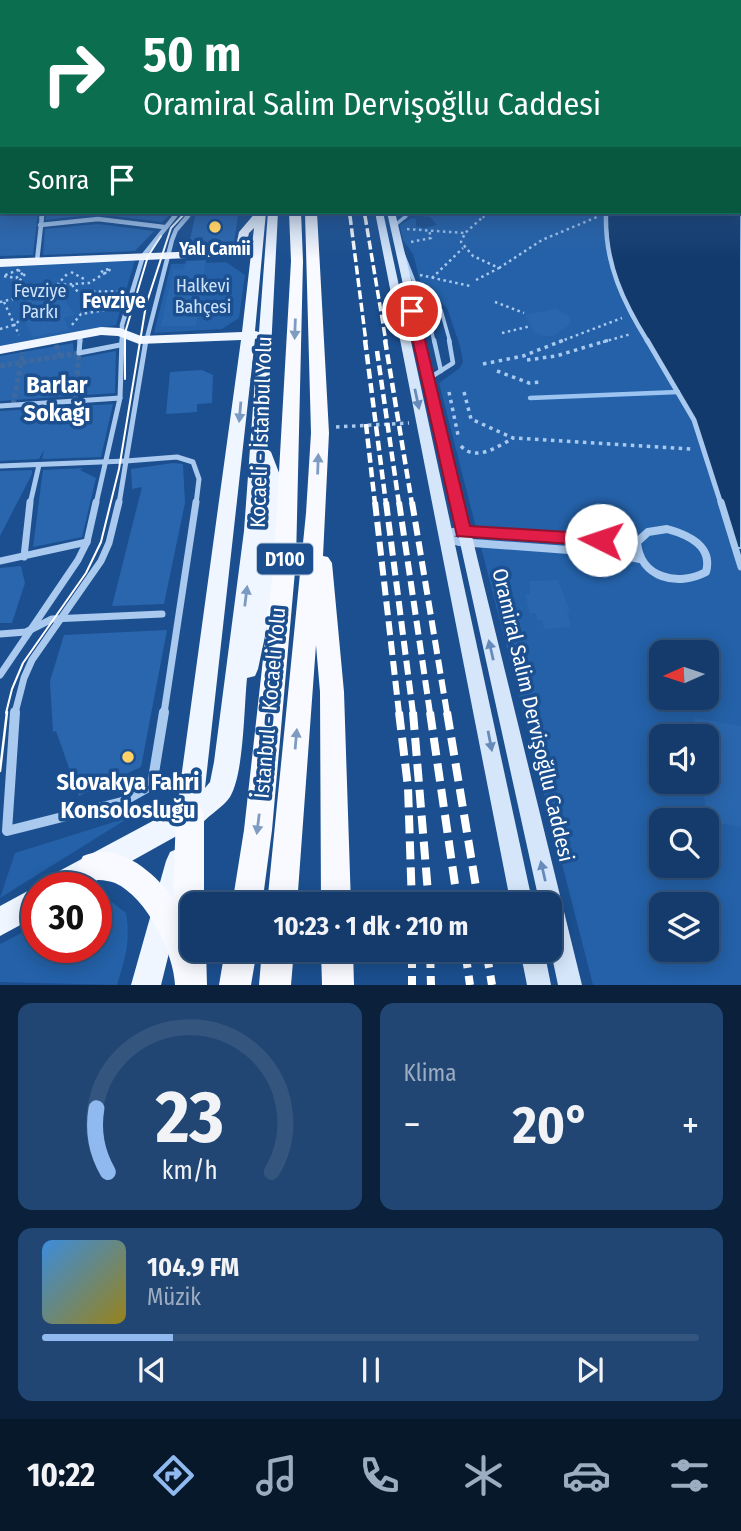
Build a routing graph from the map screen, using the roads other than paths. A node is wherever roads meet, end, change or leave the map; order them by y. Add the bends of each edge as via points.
1 (42, 214) edge
2 (176, 214) edge
3 (189, 214) edge
4 (264, 214) edge
5 (265, 214) edge
6 (265, 214) edge
7 (293, 214) edge
8 (311, 214) edge
9 (322, 214) edge
10 (379, 214) edge
11 (606, 214) edge
12 (395, 222) edge
13 (40, 225) junction
14 (164, 227) junction
15 (402, 245) junction
16 (241, 248) junction
17 (167, 255) junction
18 (143, 256) junction
19 (37, 261) junction
20 (0, 263) edge
21 (255, 265) junction
22 (423, 294) junction
23 (256, 335) junction
24 (64, 338) junction
25 (120, 339) junction
26 (145, 340) junction
27 (0, 350) edge
28 (317, 354) junction
29 (435, 375) junction
30 (120, 398) junction
31 (0, 406) edge
32 (126, 462) junction
33 (107, 464) junction
34 (39, 465) junction
35 (0, 467) edge
36 (316, 513) junction
37 (464, 537) junction
38 (447, 538) junction
39 (87, 542) junction
40 (637, 542) junction
41 (24, 557) junction
42 (640, 559) junction
43 (0, 561) edge
44 (741, 567) edge
45 (162, 614) dead end
46 (62, 619) junction
47 (26, 632) junction
48 (0, 634) edge
49 (0, 675) edge
50 (191, 815) junction
51 (93, 866) junction
52 (83, 872) edge
53 (249, 892) edge
54 (283, 892) edge
55 (336, 892) edge
56 (520, 892) edge
57 (21, 910) edge
58 (165, 915) junction
59 (0, 922) edge
60 (239, 962) edge
61 (277, 962) edge
62 (337, 962) edge
63 (534, 962) edge
64 (191, 980) edge
65 (146, 985) edge
66 (235, 985) edge
67 (275, 985) edge
68 (338, 985) edge
69 (538, 985) edge
70 (570, 985) edge

1 - 13 street
2 - 14 street
3 - 17 street via 176,230
4 - 16 main road via 244,232
5 - 21 main road
6 - 23 main road
7 -> 53 highway, Kocaeli - İstanbul Yolu / D100 via 296,286 285,560
8 - 28 highway, İstanbul - Kocaeli Yolu / D100
9 - 28 highway via 326,326
10 -> 38 main road
11 - 44 street via 609,258 631,315 694,419
12 - 15 main road, Oramiral Salim Dervişoğllu Caddesi
13 - 14 street via 98,219
13 - 19 street
14 - 18 street
15 - 22 lane via 417,289
15 - 29 main road, Oramiral Salim Dervişoğllu Caddesi
16 - 17 main road via 229,253
16 - 21 main road
17 - 18 main road
17 - 26 street
18 - 19 main road
18 - 25 street
19 - 20 main road
21 - 23 main road
22 - 29 lane
22 - 29 lane via 441,310 454,358
23 - 26 main road
23 -> 50 main road
50 -> 23 main road via 221,788 258,622 274,483 260,443
24 - 25 main road via 100,331
24 - 25 street via 79,353
24 - 27 main road
25 - 26 main road
25 - 30 street
26 - 32 street
36 -> 28 highway, İstanbul - Kocaeli Yolu / D100
29 - 37 main road, Oramiral Salim Dervişoğllu Caddesi
30 - 31 street
30 - 33 street
32 - 33 street
32 - 46 street via 108,544
32 - 46 street via 183,457 192,462 199,479 152,785 122,802 7,831 19,692 24,676
33 - 34 street
33 - 39 street
34 - 35 street
34 - 41 street
54 -> 36 highway, İstanbul - Kocaeli Yolu / D100
36 - 55 highway via 332,692
37 - 38 street
37 - 40 street
37 - 42 street
70 -> 37 main road, Oramiral Salim Dervişoğllu Caddesi
38 -> 56 main road
39 - 41 street
39 - 47 street
40 - 42 street
40 - 42 street via 648,532 678,531 704,548 709,565 699,577 679,580 656,573
41 - 43 street
45 - 46 street
46 - 47 street
47 - 48 street
47 - 49 street
50 - 51 main road
50 - 58 main road
50 - 64 highway via 187,866
51 - 52 main road
51 - 58 highway via 125,872
57 - 59 main road
58 - 64 highway via 178,935
58 - 65 main road
60 - 66 highway
61 - 67 highway
62 - 68 highway
63 - 69 main road

